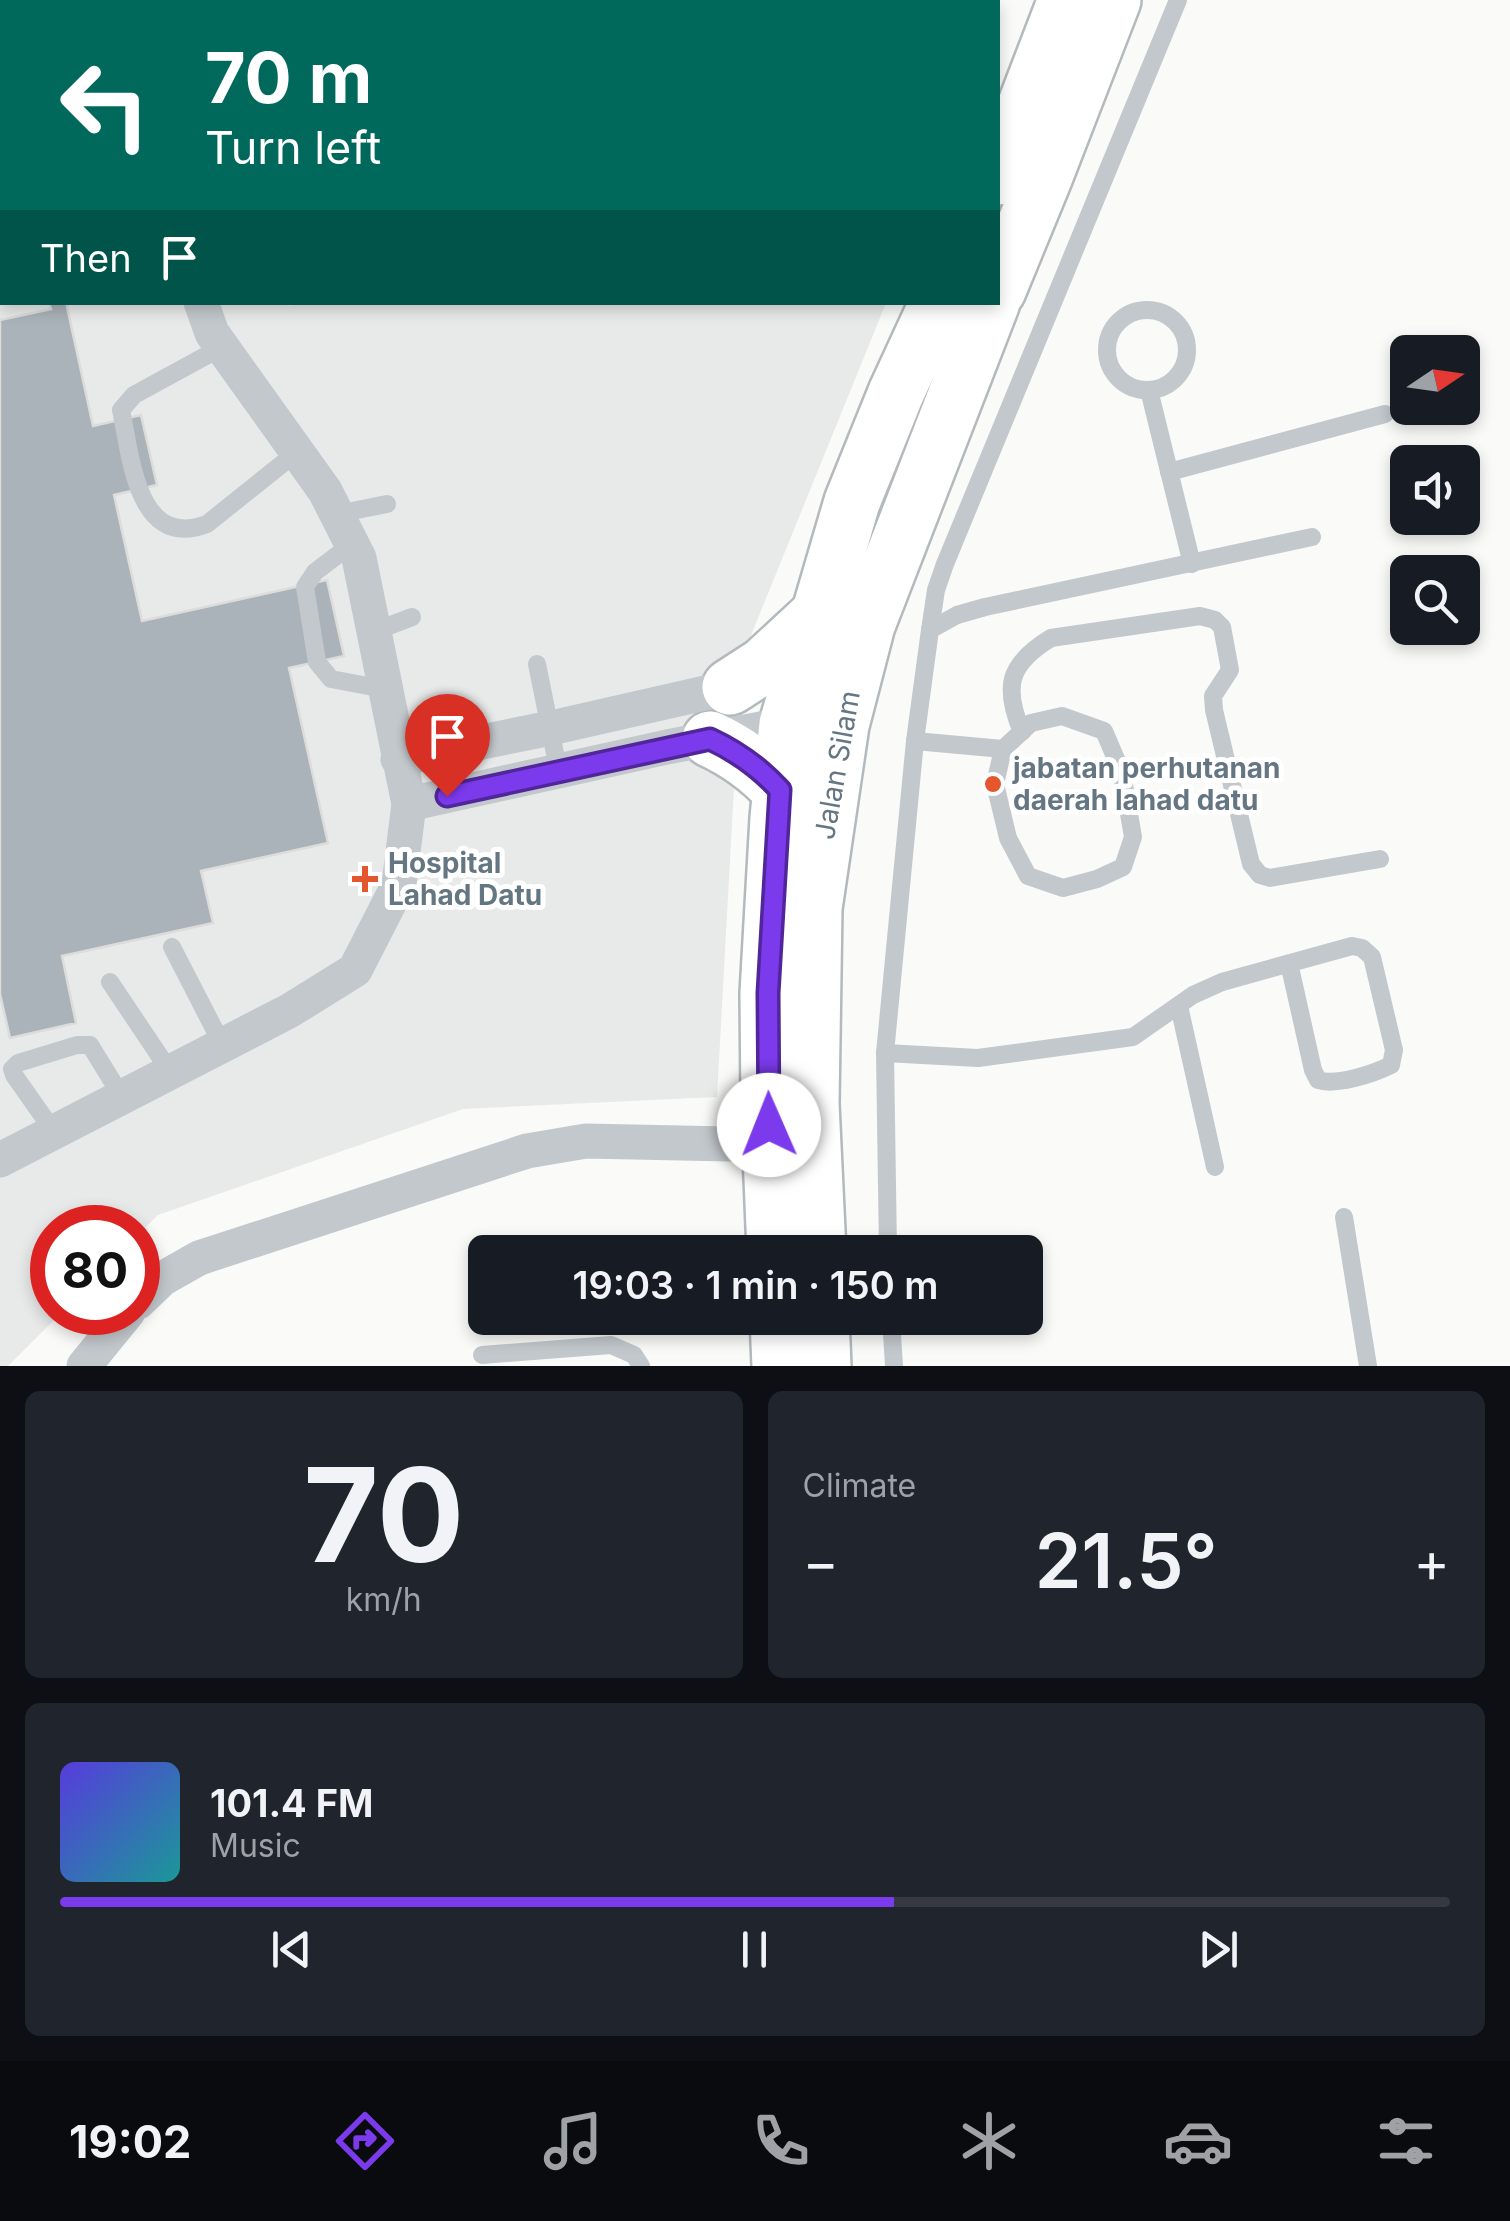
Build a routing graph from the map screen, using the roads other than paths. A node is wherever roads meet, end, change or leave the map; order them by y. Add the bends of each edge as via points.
1 (1066, 0) edge
2 (1114, 0) edge
3 (1178, 0) edge
4 (1000, 173) edge
5 (1000, 285) edge
6 (202, 305) edge
7 (937, 305) edge
8 (991, 305) edge
9 (222, 348) junction
10 (1149, 390) junction
11 (1385, 414) dead end
12 (297, 452) junction
13 (1168, 472) junction
14 (387, 504) dead end
15 (344, 529) junction
16 (1312, 537) dead end
17 (1192, 564) junction
18 (818, 616) junction
19 (412, 617) dead end
20 (930, 630) junction
21 (373, 632) junction
22 (537, 664) dead end
23 (829, 671) junction
24 (730, 687) junction
25 (384, 689) junction
26 (787, 724) junction
27 (841, 725) junction
28 (551, 728) junction
29 (1022, 732) junction
30 (710, 739) junction
31 (915, 741) junction
32 (1003, 748) junction
33 (398, 760) junction
34 (559, 773) junction
35 (780, 790) junction
36 (409, 804) junction
37 (1380, 859) dead end
38 (172, 947) dead end
39 (1289, 964) junction
40 (110, 982) dead end
41 (1178, 1006) junction
42 (223, 1046) junction
43 (884, 1053) junction
44 (170, 1072) junction
45 (122, 1097) junction
46 (54, 1132) junction
47 (770, 1145) junction
48 (0, 1160) edge
49 (1215, 1167) dead end
50 (1344, 1217) dead end
51 (774, 1235) edge
52 (817, 1235) edge
53 (888, 1235) edge
54 (160, 1281) edge
55 (109, 1335) edge
56 (779, 1335) edge
57 (822, 1335) edge
58 (892, 1335) edge
59 (482, 1355) dead end
60 (84, 1366) edge
61 (642, 1366) edge
62 (780, 1366) edge
63 (823, 1366) edge
64 (894, 1366) edge
65 (1368, 1366) edge

1 - 4 highway
2 - 5 highway
3 - 20 lane via 945,564
6 - 9 street
7 - 18 highway, Jalan Silam via 852,502
8 - 23 highway, Jalan Silam via 867,625
9 - 12 street
9 - 12 lane via 134,395 121,410 137,487 152,517 188,531 206,524
10 - 10 lane via 1123,382 1107,346 1120,320 1147,310 1173,320 1186,343 1182,370
10 - 13 lane
11 - 13 lane
12 - 15 street
13 - 17 lane
14 - 15 lane
15 - 21 street via 359,558
15 - 25 lane via 305,587 318,662 331,679
16 - 17 lane
17 - 20 lane via 985,607
18 - 23 highway, Jalan Silam
18 - 24 highway
19 - 21 lane
20 - 31 lane
21 - 25 street
22 - 28 lane
23 - 24 street
23 - 26 highway, Jalan Silam
23 - 27 highway, Jalan Silam
24 - 28 street
25 - 33 street
26 - 27 street
26 - 30 street
26 - 35 highway, Jalan Silam
27 - 52 highway, Jalan Silam via 814,908
28 - 33 street
28 - 34 lane
29 - 32 lane
29 - 32 lane via 1062,716 1104,731 1122,773 1133,838 1122,867 1063,888 1028,876 1008,838 995,784
29 - 37 lane via 1009,690 1030,651 1051,638 1200,616 1215,620 1230,670 1213,696 1214,710 1251,864 1270,878
30 - 34 street
30 - 35 highway via 760,768
31 - 32 lane
31 - 43 lane
33 - 36 street
34 - 36 street
35 - 47 highway, Jalan Silam via 768,993
36 - 42 street via 399,884 354,970
38 - 42 lane
39 - 39 lane via 1352,946 1372,957 1394,1050 1391,1066 1318,1080
39 - 41 lane via 1222,982
40 - 44 lane
41 - 43 lane via 1133,1037 978,1058
41 - 49 lane
42 - 44 street
43 - 53 lane
44 - 45 street
45 - 46 street
45 - 46 lane via 90,1045 18,1063 14,1074
46 - 48 street
47 - 51 highway, Jalan Silam
47 - 54 street via 586,1141 527,1151 199,1258
50 - 65 lane
55 - 60 street
56 - 62 highway
57 - 63 highway
58 - 64 lane
59 - 61 lane via 611,1345

